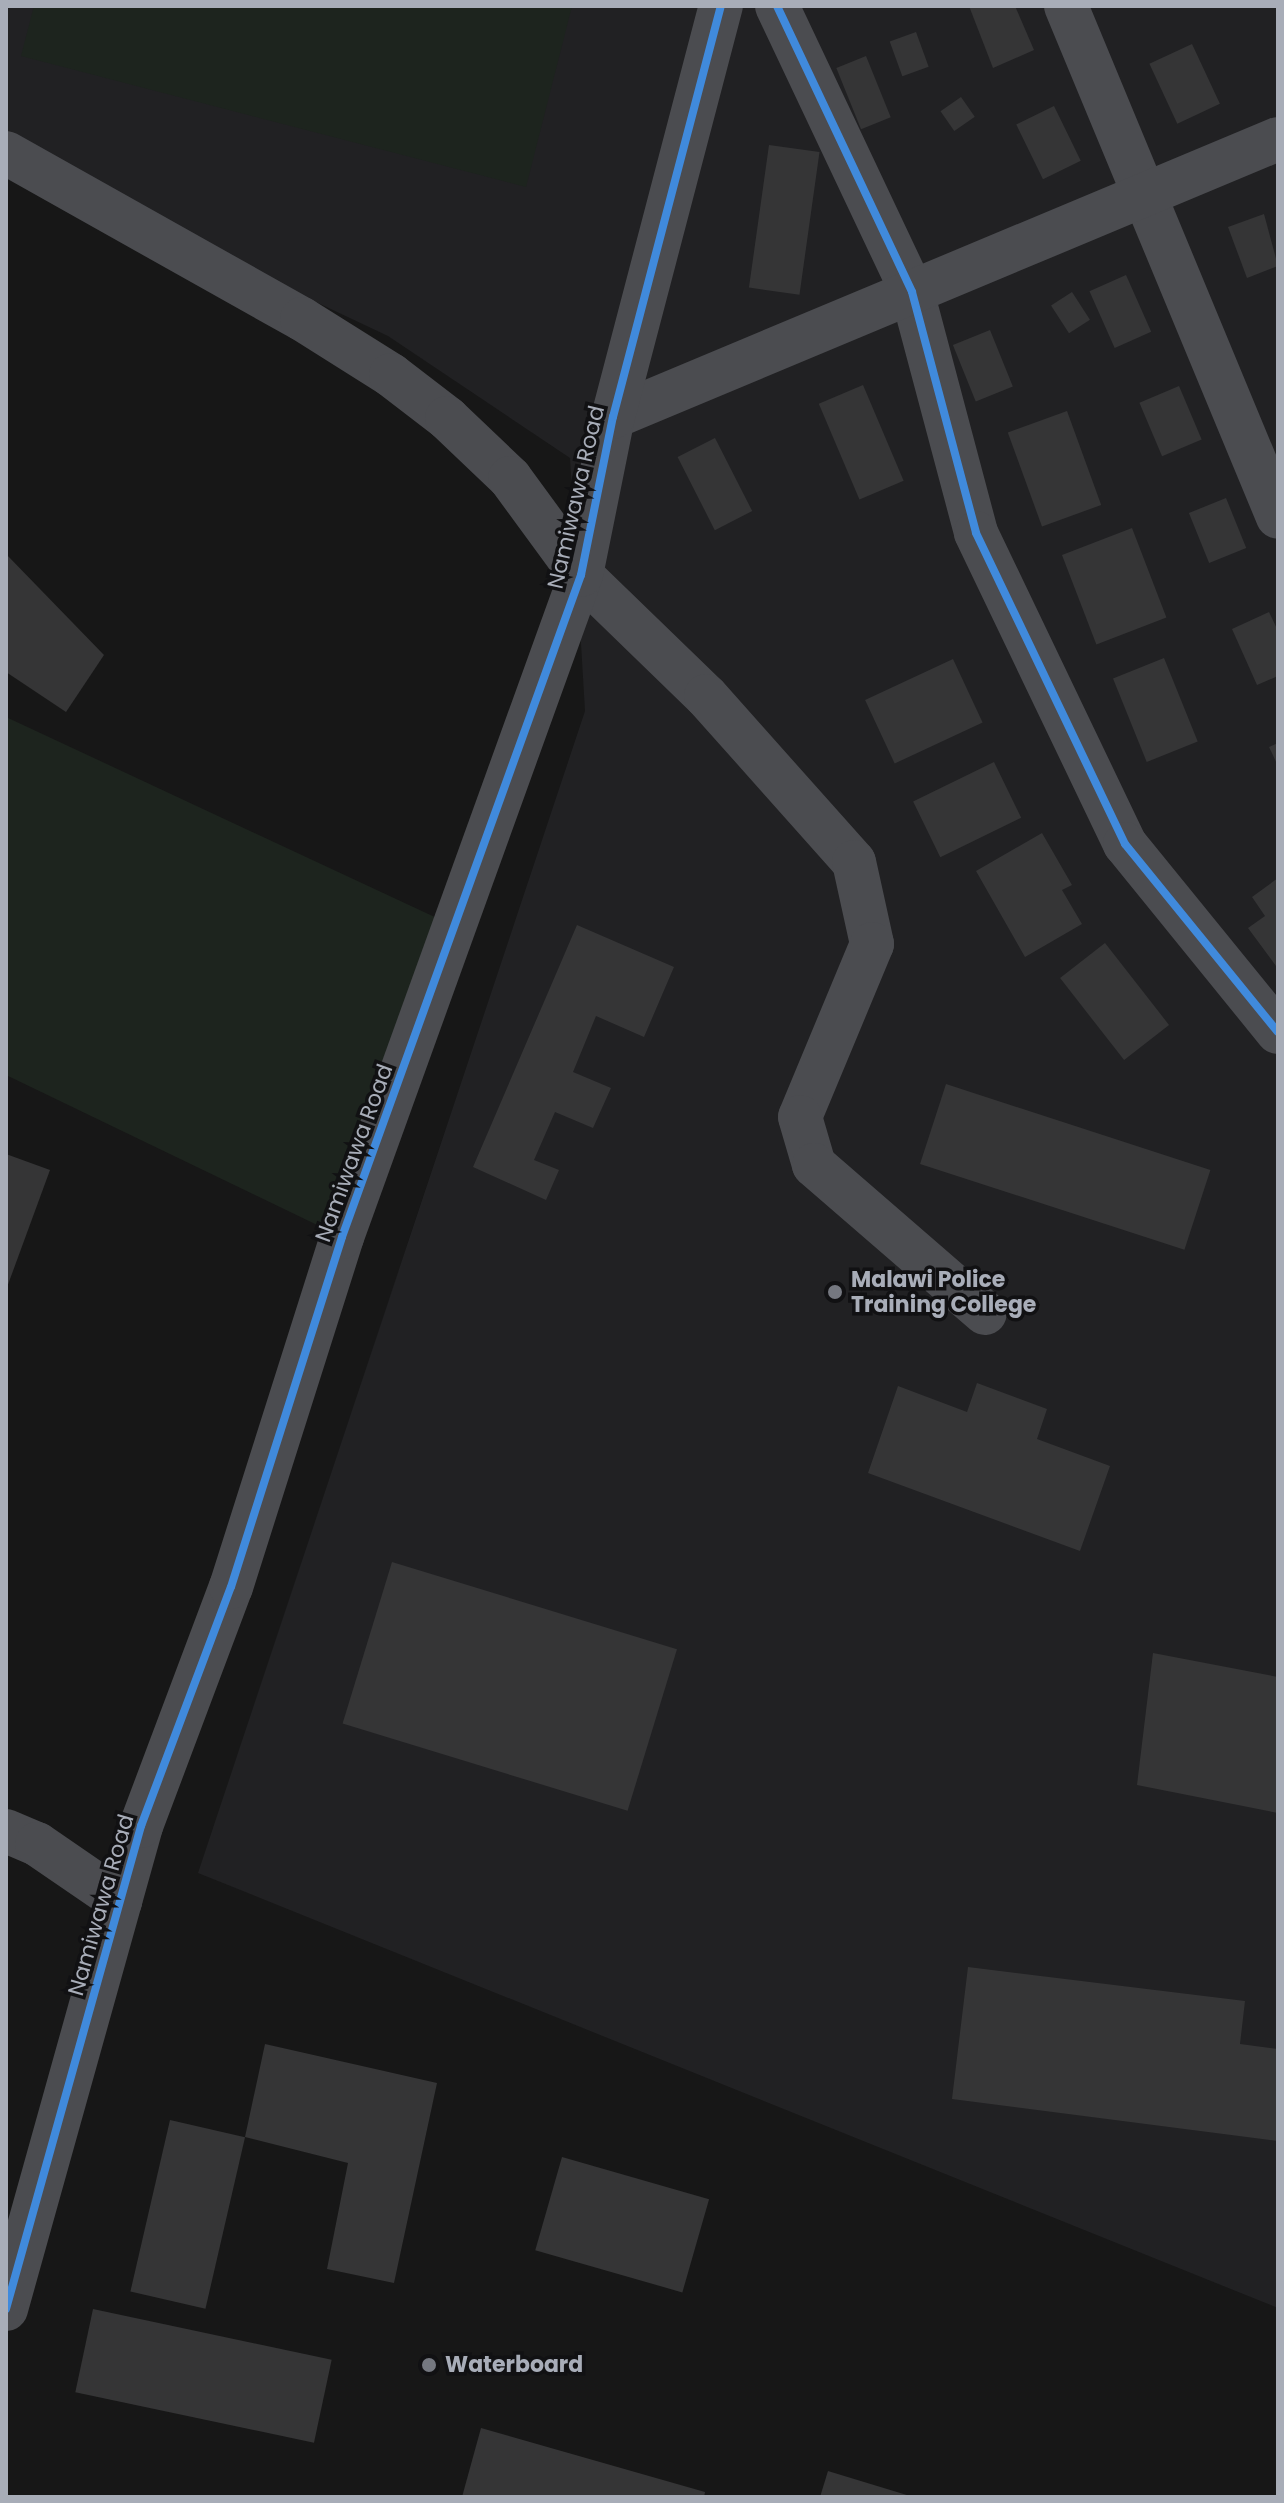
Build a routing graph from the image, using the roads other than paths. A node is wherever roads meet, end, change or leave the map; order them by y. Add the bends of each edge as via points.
1 (721, 6) edge
2 (777, 6) edge
3 (1066, 6) edge
4 (1278, 139) edge
5 (6, 153) edge
6 (1144, 194) junction
7 (912, 292) junction
8 (613, 417) junction
9 (1278, 517) edge
10 (581, 575) junction
11 (1278, 1032) edge
12 (985, 1313) dead end
13 (6, 1831) edge
14 (120, 1901) junction
15 (6, 2309) edge

1 - 8 street, Namiwawa Road
2 - 7 street
3 - 6 street
4 - 6 street
5 - 10 street via 391,375 510,478
6 - 7 street
6 - 9 street
7 - 8 street
7 - 11 street via 976,533 1125,844
8 - 10 street, Namiwawa Road
10 - 12 street via 706,696 854,862 872,944 800,1117 814,1165
10 - 14 street, Namiwawa Road via 342,1237 231,1587 141,1826
13 - 14 street via 37,1844
14 - 15 street, Namiwawa Road

